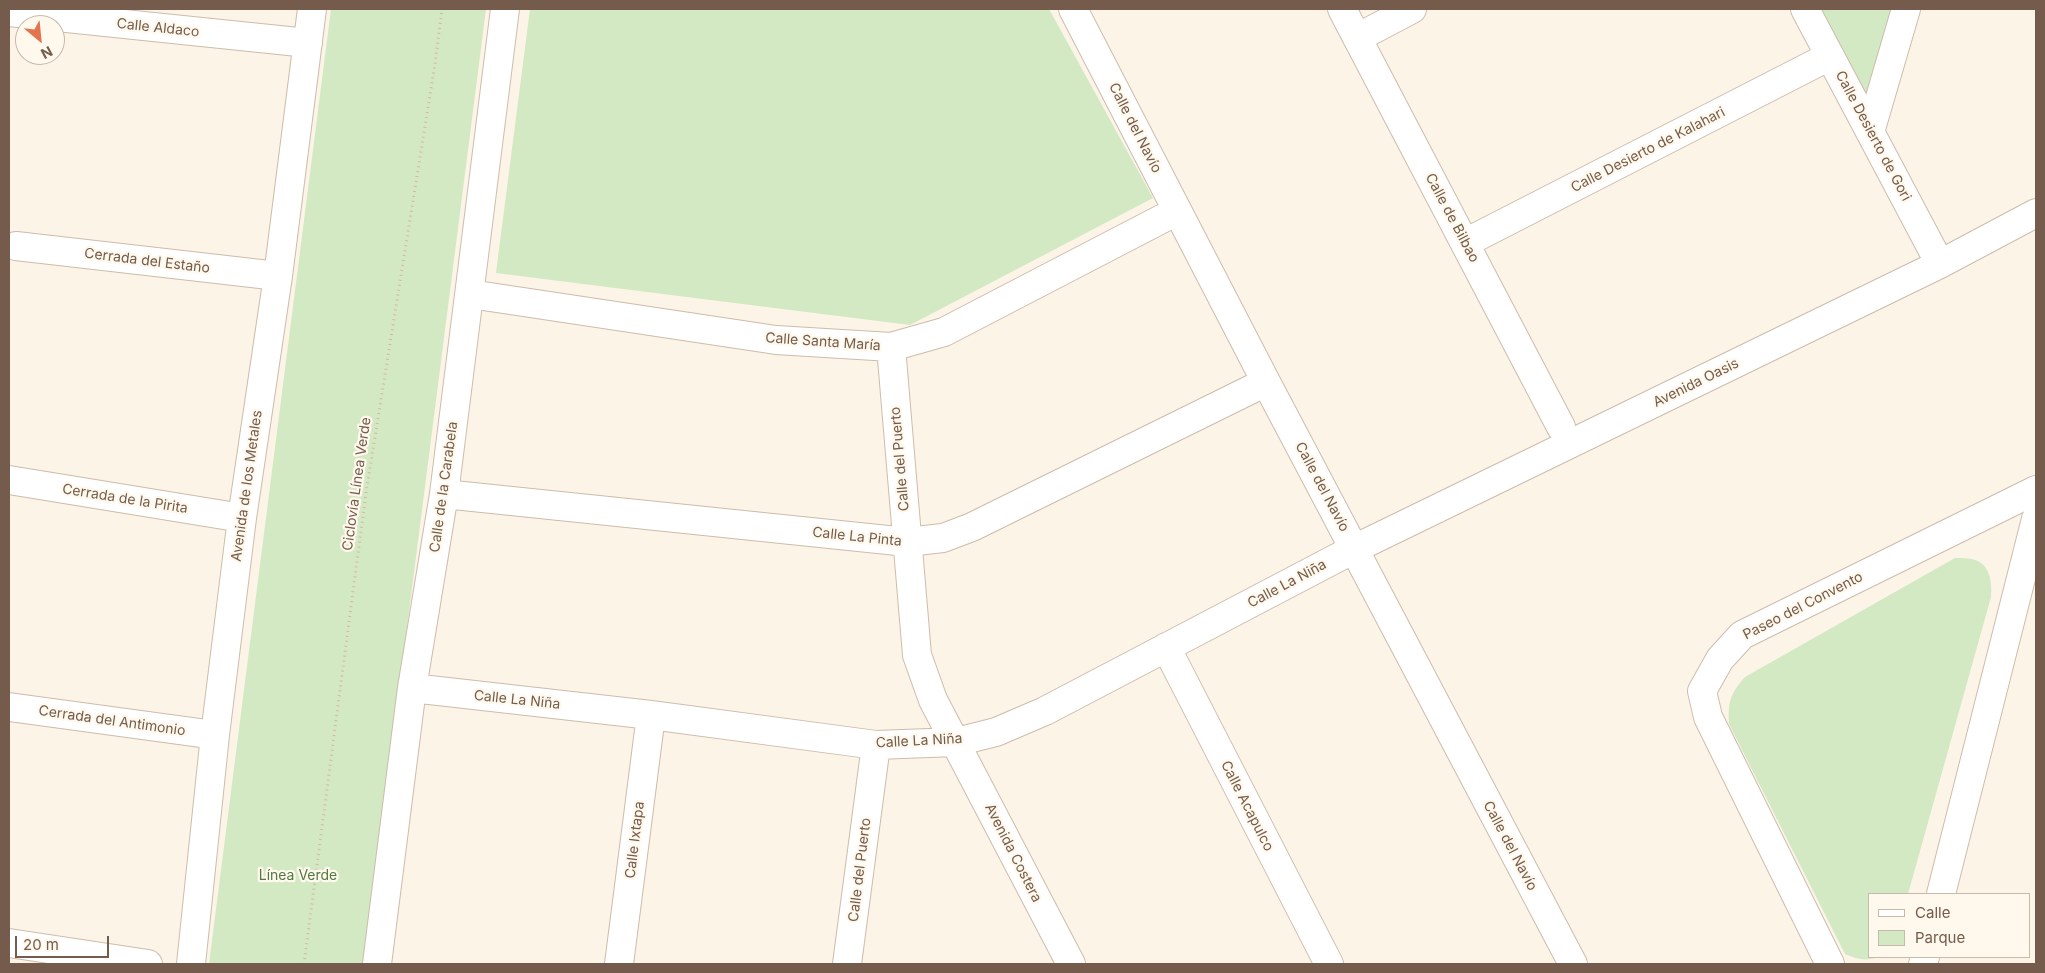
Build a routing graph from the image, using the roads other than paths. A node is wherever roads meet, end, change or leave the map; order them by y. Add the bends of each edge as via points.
1 (312, 9) edge
2 (505, 9) edge
3 (1074, 9) edge
4 (1342, 9) edge
5 (1412, 9) edge
6 (1806, 9) edge
7 (1906, 9) edge
8 (9, 12) edge
9 (1358, 38) junction
10 (308, 44) junction
11 (1830, 56) junction
12 (1870, 132) junction
13 (1177, 212) junction
14 (2036, 213) edge
15 (1465, 243) junction
16 (16, 246) dead end
17 (1940, 264) junction
18 (278, 276) junction
19 (470, 294) junction
20 (891, 347) junction
21 (1266, 382) junction
22 (1560, 426) dead end
23 (9, 480) edge
24 (2036, 490) edge
25 (444, 494) junction
26 (242, 518) junction
27 (2036, 519) edge
28 (907, 542) junction
29 (1354, 549) junction
30 (1166, 648) junction
31 (412, 688) junction
32 (9, 707) edge
33 (650, 715) junction
34 (216, 735) junction
35 (956, 742) junction
36 (876, 745) junction
37 (1941, 893) edge
38 (9, 943) edge
39 (148, 964) edge
40 (191, 964) edge
41 (377, 964) edge
42 (619, 964) edge
43 (847, 964) edge
44 (1071, 964) edge
45 (1329, 964) edge
46 (1573, 964) edge
47 (1830, 964) edge

1 - 10 street, Avenida de los Metales
2 - 19 street, Calle de la Carabela
3 - 13 street, Calle del Navío
4 - 9 street, Calle de Bilbao
5 - 9 street
6 - 11 street, Calle Desierto de Gori
7 - 12 street
8 - 10 street, Calle Aldaco
9 - 15 street, Calle de Bilbao
10 - 18 street, Avenida de los Metales
11 - 12 street, Calle Desierto de Gori
11 - 15 street, Calle Desierto de Kalahari
12 - 17 street, Calle Desierto de Gori
13 - 20 street, Calle Santa María via 944,332
13 - 21 street, Calle del Navío
14 - 17 street, Avenida Oasis
15 - 22 street, Calle de Bilbao
16 - 18 street, Cerrada del Estaño
17 - 29 street, Avenida Oasis
18 - 26 street, Avenida de los Metales
19 - 20 street, Calle Santa María via 776,340
19 - 25 street, Calle de la Carabela
20 - 28 street, Calle del Puerto
21 - 28 street, Calle La Pinta via 972,527 943,538
21 - 29 street, Calle del Navío
23 - 26 street, Cerrada de la Pirita
24 - 47 street, Paseo del Convento via 1742,635 1720,659 1702,691 1708,718
25 - 28 street, Calle La Pinta
25 - 31 street, Calle de la Carabela
26 - 34 street, Avenida de los Metales
27 - 37 street
28 - 35 street, Calle del Puerto via 917,655 933,700
29 - 30 street, Calle La Niña
29 - 46 street, Calle del Navío
30 - 35 street, Calle La Niña via 996,732
30 - 45 street, Calle Acapulco
31 - 33 street, Calle La Niña
31 - 41 street, Calle de la Carabela
32 - 34 street, Cerrada del Antimonio
33 - 36 street, Calle La Niña
33 - 42 street, Calle Ixtapa
34 - 40 street, Avenida de los Metales
35 - 36 street, Calle La Niña
35 - 44 street, Avenida Costera
36 - 43 street, Calle del Puerto
38 - 39 street

